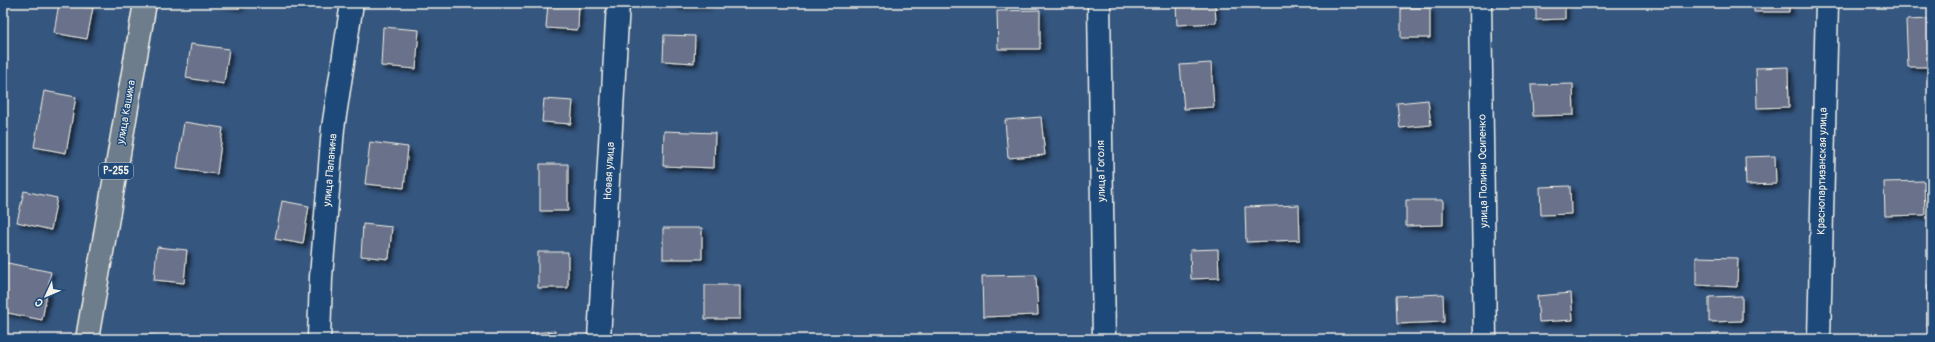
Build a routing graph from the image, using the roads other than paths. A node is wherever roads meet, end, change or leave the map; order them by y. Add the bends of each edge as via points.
1 (145, 3) edge
2 (352, 3) edge
3 (618, 3) edge
4 (1099, 3) edge
5 (1480, 3) edge
6 (1827, 3) edge
7 (87, 339) edge
8 (320, 339) edge
9 (599, 339) edge
10 (1104, 339) edge
11 (1485, 339) edge
12 (1819, 339) edge

1 - 7 highway, улица Кашика / Р-255
2 - 8 street, улица Папанина via 333,128 321,277
3 - 9 street, Новая улица
4 - 10 street, улица Гоголя
5 - 11 street, улица Полины Осипенко
6 - 12 street, Краснопартизанская улица

